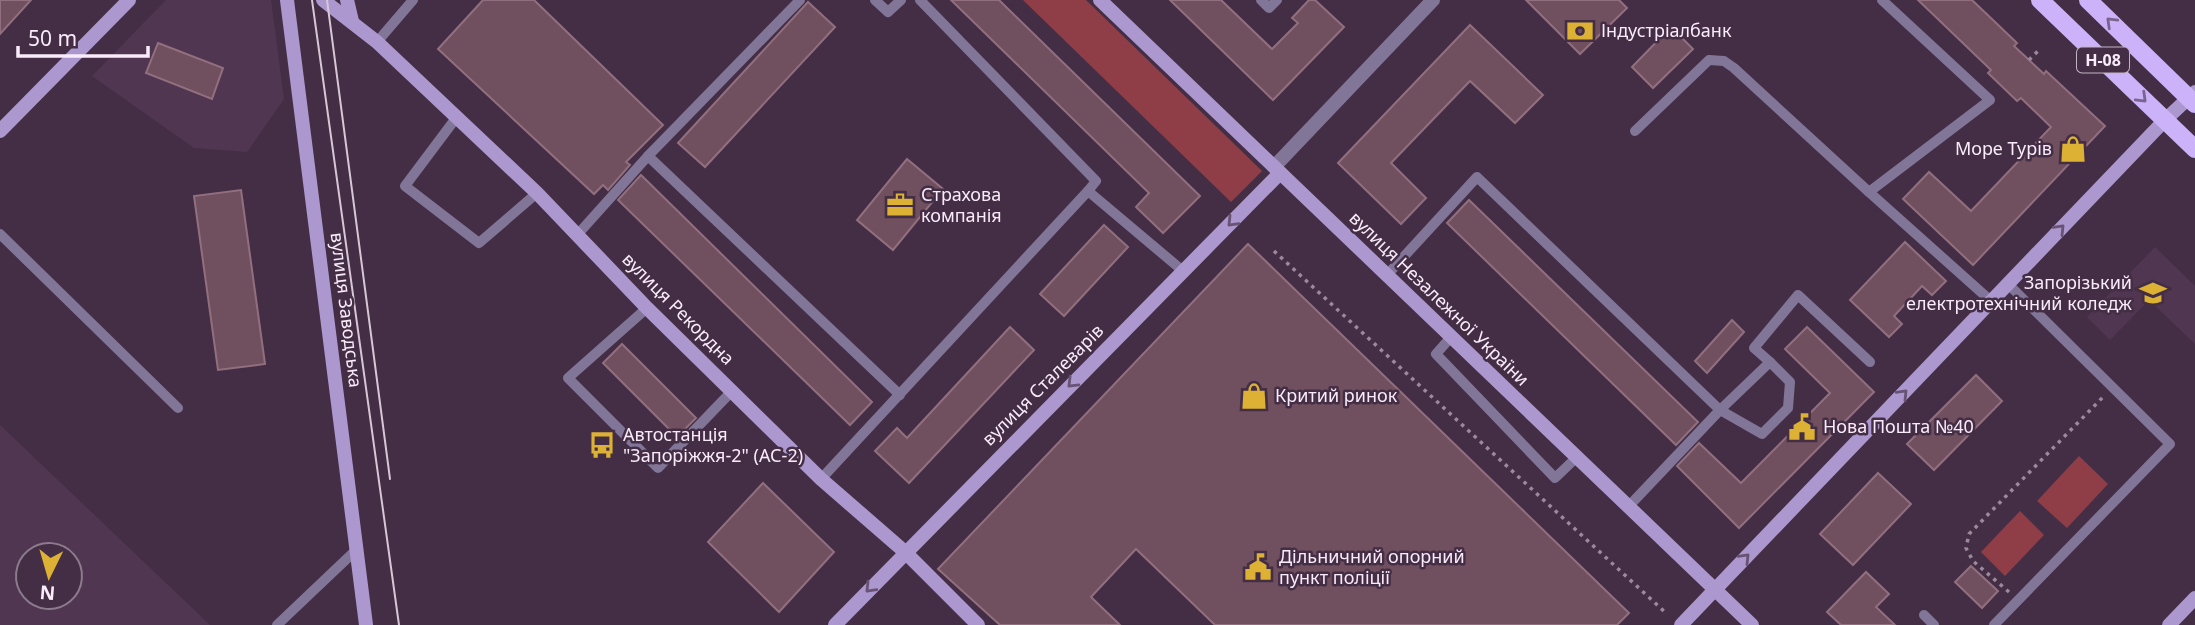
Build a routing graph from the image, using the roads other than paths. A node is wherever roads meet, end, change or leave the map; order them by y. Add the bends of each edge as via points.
1 (129, 0) edge
2 (287, 0) edge
3 (323, 0) edge
4 (347, 0) edge
5 (413, 0) edge
6 (800, 0) edge
7 (876, 0) edge
8 (901, 0) edge
9 (920, 0) edge
10 (1261, 0) edge
11 (1277, 0) edge
12 (1433, 0) edge
13 (1882, 0) edge
14 (2040, 0) edge
15 (2088, 0) edge
16 (1104, 1) edge
17 (352, 21) junction
18 (377, 42) junction
19 (2193, 98) edge
20 (456, 118) junction
21 (2165, 120) junction
22 (0, 131) edge
23 (1635, 131) dead end
24 (2195, 149) edge
25 (649, 156) junction
26 (1277, 170) junction
27 (1088, 191) junction
28 (1869, 192) junction
29 (537, 193) junction
30 (0, 234) edge
31 (578, 234) junction
32 (1183, 271) junction
33 (1387, 275) junction
34 (2008, 284) junction
35 (1991, 301) junction
36 (647, 308) junction
37 (1451, 337) junction
38 (1770, 362) junction
39 (1870, 362) dead end
40 (733, 390) junction
41 (900, 395) junction
42 (178, 408) dead end
43 (1720, 410) junction
44 (1577, 457) junction
45 (821, 479) junction
46 (1629, 506) junction
47 (357, 549) junction
48 (905, 552) junction
49 (1715, 589) junction
50 (2195, 598) edge
51 (1924, 615) dead end
52 (277, 625) edge
53 (366, 625) edge
54 (835, 625) edge
55 (978, 625) edge
56 (1681, 625) edge
57 (1752, 625) edge
58 (1934, 625) edge
59 (1994, 625) edge
60 (2169, 625) edge

1 - 22 street
2 - 47 street, вулиця Заводська
3 - 17 street, вулиця Рекордна
4 - 17 street
5 - 18 lane
6 - 25 lane
7 - 8 lane via 888,12
9 - 27 lane via 1096,181
10 - 11 lane via 1269,8
12 - 26 street, вулиця Сталеварів
13 - 28 lane via 1990,100
14 -> 21 main road, Н-08
19 -> 15 main road, Н-08
16 - 26 street, вулиця Незалежної України
17 - 18 street, вулиця Рекордна
18 - 20 street, вулиця Рекордна
19 - 21 street
20 - 29 street, вулиця Рекордна
20 - 29 lane via 405,186 479,243
21 - 24 main road, Н-08
34 -> 21 street
23 - 28 lane via 1709,60 1724,61
25 - 31 lane
25 - 41 lane
26 -> 32 street, вулиця Сталеварів
26 - 33 street, вулиця Незалежної України
27 - 32 lane
27 - 41 lane
28 - 35 lane
29 - 31 street, вулиця Рекордна
30 - 42 lane
31 - 36 street, вулиця Рекордна
32 -> 48 street, вулиця Сталеварів
33 - 37 street, вулиця Незалежної України
33 - 43 lane via 1478,177
34 - 35 street
34 - 59 lane via 2170,444
49 -> 35 street
36 - 40 street, вулиця Рекордна
36 - 40 lane via 568,378 658,468
37 - 44 street, вулиця Незалежної України
37 - 44 lane via 1436,354 1555,478
38 - 39 lane via 1754,348 1798,295
38 - 43 lane
38 - 43 lane via 1790,382 1788,408 1762,434
40 - 45 street, вулиця Рекордна
41 - 45 lane
43 - 46 lane
44 - 46 street, вулиця Незалежної України
45 - 48 street, вулиця Рекордна
46 - 49 street, вулиця Незалежної України
47 - 52 lane
47 - 53 street, вулиця Заводська
48 -> 54 street, вулиця Сталеварів
48 - 55 street, вулиця Рекордна
49 - 56 street
49 - 57 street, вулиця Незалежної України
50 - 60 street
51 - 58 lane

